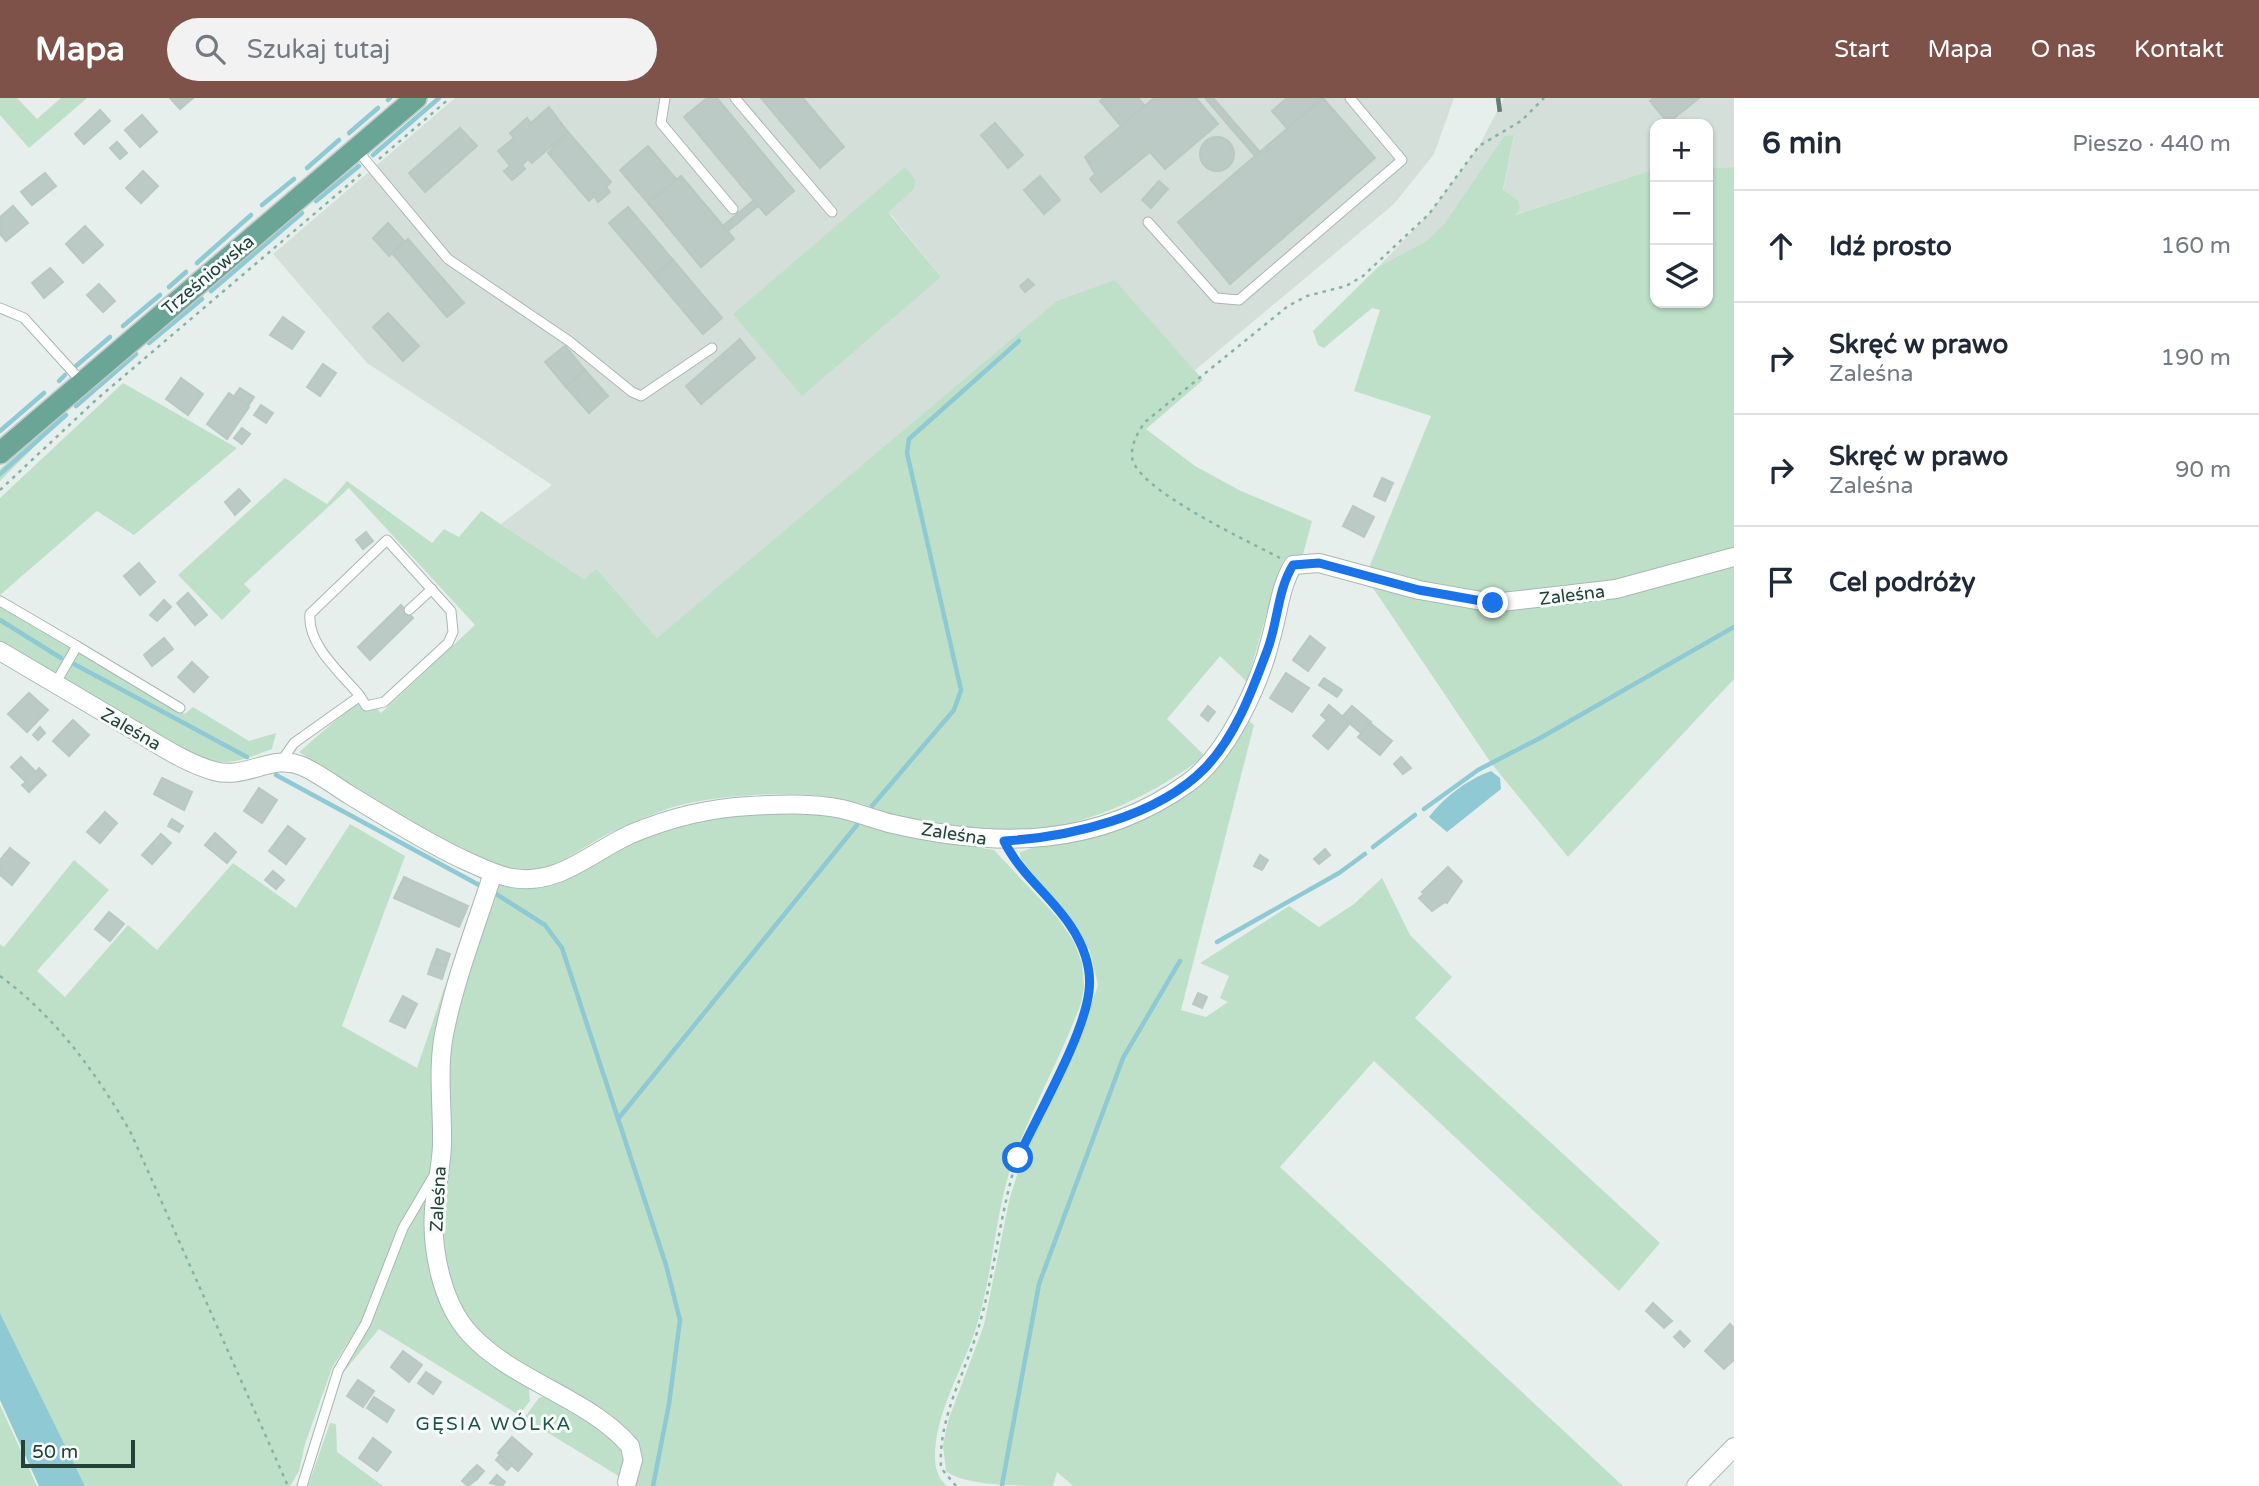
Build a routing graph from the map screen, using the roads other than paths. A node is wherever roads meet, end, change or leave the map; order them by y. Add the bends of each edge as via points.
1 (416, 98) edge
2 (666, 98) edge
3 (735, 98) edge
4 (1350, 98) edge
5 (356, 149) junction
6 (733, 209) dead end
7 (832, 212) dead end
8 (1148, 222) dead end
9 (0, 308) edge
10 (712, 348) dead end
11 (82, 382) junction
12 (0, 453) edge
13 (1734, 557) edge
14 (432, 589) junction
15 (0, 601) edge
16 (409, 610) dead end
17 (77, 646) junction
18 (0, 651) edge
19 (55, 684) junction
20 (360, 696) junction
21 (180, 708) dead end
22 (282, 760) junction
23 (493, 873) junction
24 (439, 1171) junction
25 (1734, 1447) edge
26 (627, 1482) dead end
27 (302, 1486) edge
28 (1696, 1486) edge

1 - 5 main road, Trześniowska
2 - 6 lane via 661,123
3 - 7 lane
4 - 8 lane via 1402,160 1239,300 1216,298
5 - 10 lane via 448,259 558,334 632,392 641,396
5 - 11 main road, Trześniowska
9 - 11 lane via 24,318
11 - 12 main road, Trześniowska
13 - 23 street, Zaleśna via 1616,589 1493,603 1419,590 1319,563 1293,565 1285,578 1256,681 1206,766 1188,783 1126,815 1067,835 1004,841 893,824 814,805 736,806 704,810 634,833 548,879
14 - 16 lane
14 - 20 lane via 451,611 453,632 448,643 384,702 366,705
14 - 20 lane via 387,540 310,614 314,639
15 - 17 lane
17 - 19 lane
17 - 21 lane
18 - 19 street, Zaleśna
19 - 22 street, Zaleśna via 207,770 241,773
20 - 22 lane via 294,743
22 - 23 street, Zaleśna via 303,767 410,831
23 - 24 street, Zaleśna via 440,1055
24 - 26 street, Zaleśna via 436,1253 458,1317 492,1353 624,1439 633,1460
24 - 27 lane via 403,1228 366,1323 338,1371
25 - 28 street

